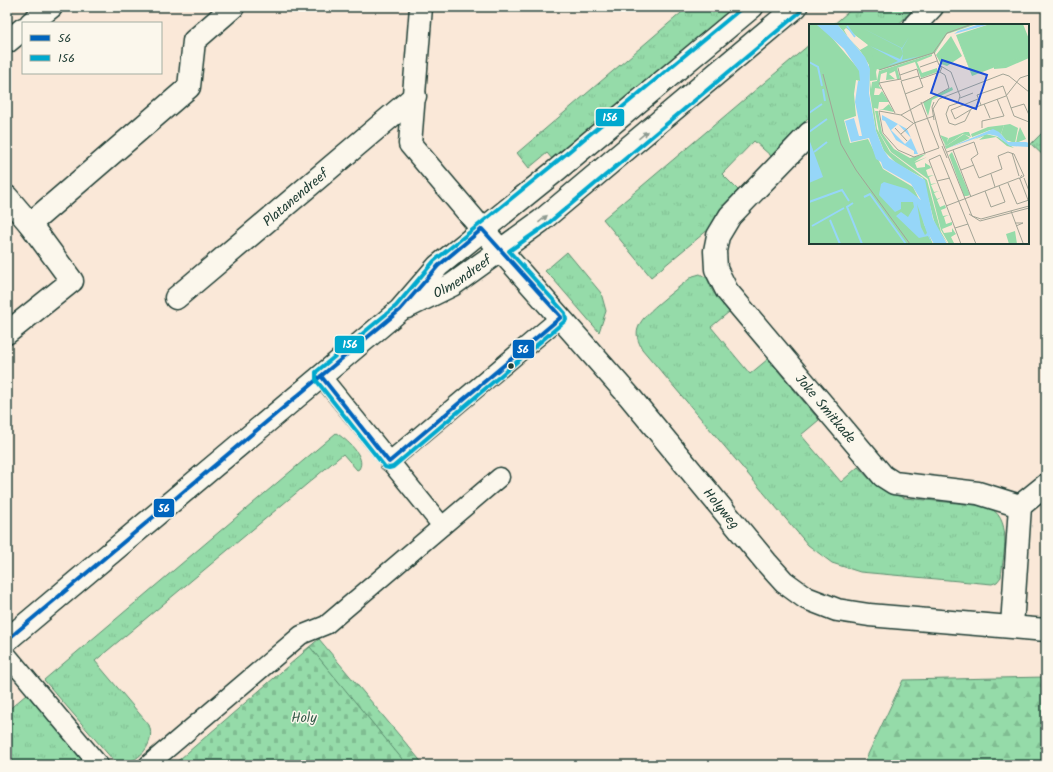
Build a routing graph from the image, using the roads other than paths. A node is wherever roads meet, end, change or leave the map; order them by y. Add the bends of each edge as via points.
1 (51, 7) edge
2 (233, 7) edge
3 (421, 7) edge
4 (752, 7) edge
5 (796, 7) edge
6 (932, 7) edge
7 (32, 22) edge
8 (916, 24) edge
9 (22, 30) edge
10 (7, 42) edge
11 (415, 96) junction
12 (809, 134) edge
13 (7, 197) edge
14 (30, 224) junction
15 (482, 229) junction
16 (500, 250) junction
17 (176, 298) dead end
18 (400, 310) junction
19 (561, 317) junction
20 (7, 333) edge
21 (321, 376) junction
22 (389, 462) junction
23 (500, 477) dead end
24 (1046, 485) edge
25 (1020, 506) junction
26 (442, 526) junction
27 (1012, 626) junction
28 (1046, 630) edge
29 (7, 640) edge
30 (7, 655) edge
31 (99, 765) edge
32 (148, 765) edge

1 - 7 street
2 - 14 street via 194,41 189,86
3 - 11 street
4 - 15 street, Olmendreef
16 -> 5 street, Olmendreef via 541,221
6 - 8 street
9 - 10 street
11 - 15 street via 410,144
11 - 17 street, Platanendreef
12 - 25 street, Joke Smitkade via 730,216 718,236 715,251 716,269 727,291 883,476 894,483 978,493
13 - 14 street
14 - 20 street via 72,281
15 - 16 street, Holyweg
15 - 18 street, Olmendreef via 438,266
16 - 18 street, Olmendreef via 452,285
16 - 19 street, Holyweg
18 - 21 street, Olmendreef
19 - 22 lane
19 - 27 street, Holyweg via 766,562 784,582 806,598 836,610 869,615
21 - 22 lane
21 - 29 street, Olmendreef
22 - 26 lane
23 - 26 lane
24 - 25 street
25 - 27 street
26 - 32 lane via 326,625 301,635
27 - 28 street, Holyweg
30 - 31 lane

